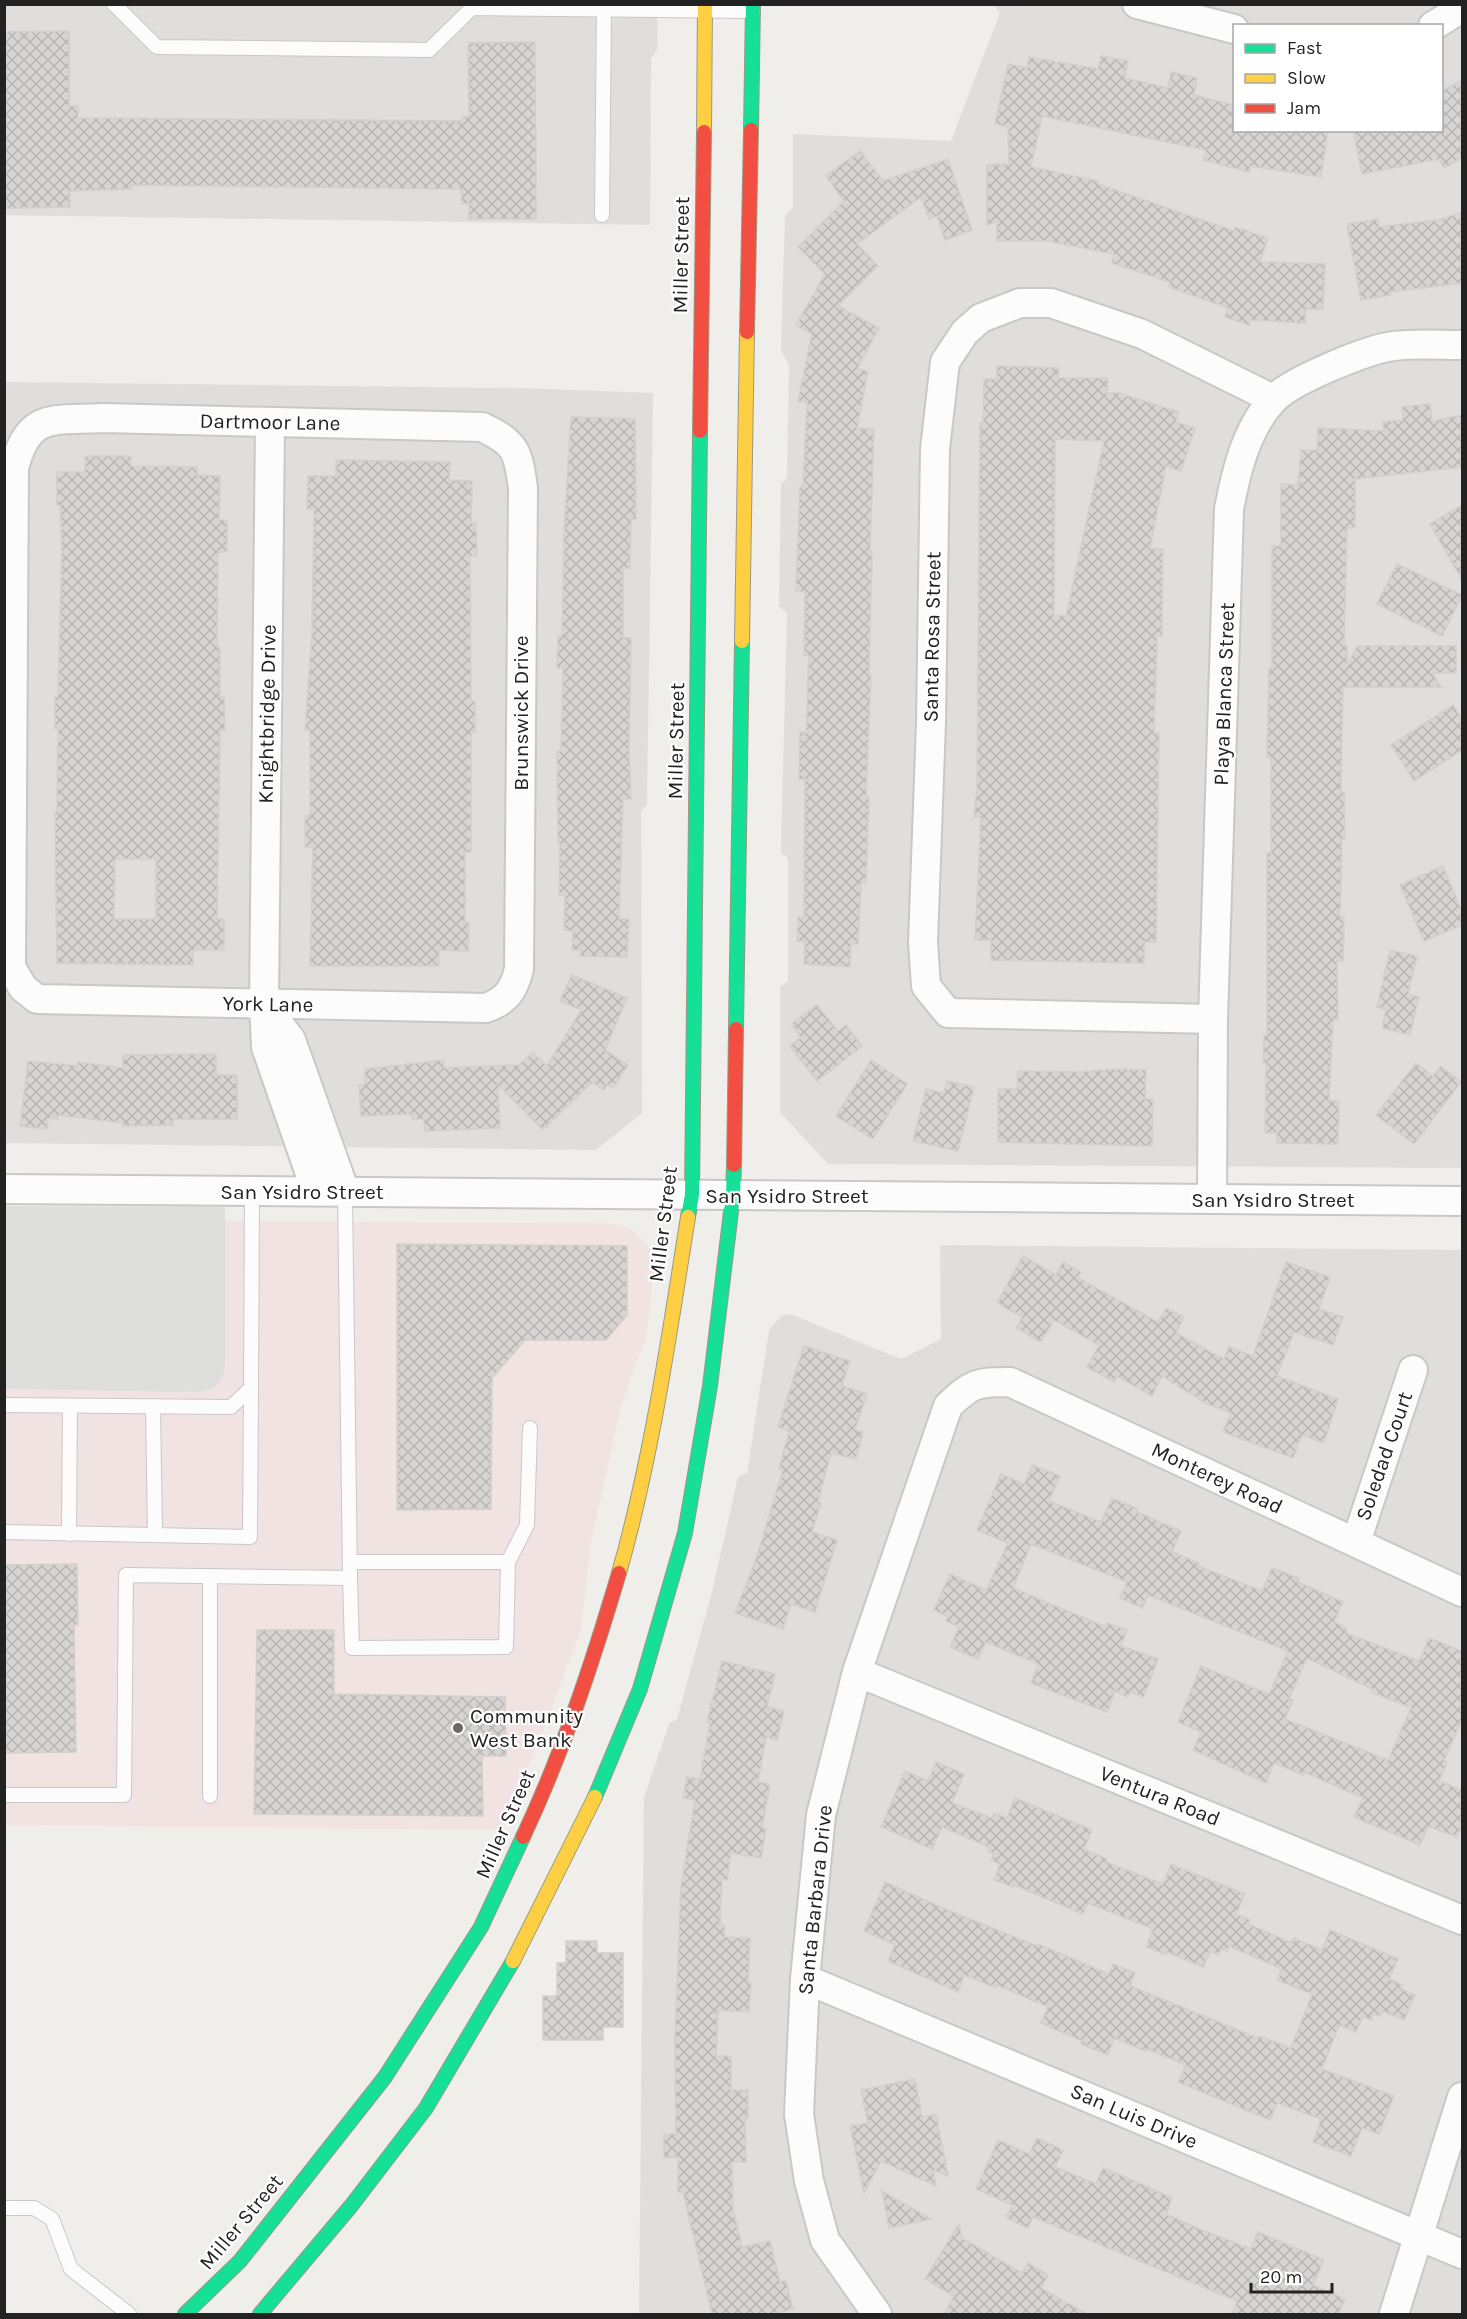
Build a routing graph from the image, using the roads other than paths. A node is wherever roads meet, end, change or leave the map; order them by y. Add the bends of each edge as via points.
1 (114, 4) edge
2 (1137, 4) edge
3 (604, 7) edge
4 (705, 8) edge
5 (753, 8) edge
6 (1462, 8) edge
7 (1436, 24) edge
8 (1233, 29) edge
9 (602, 214) dead end
10 (1462, 345) edge
11 (1273, 399) junction
12 (270, 423) junction
13 (505, 438) joint
14 (23, 988) joint
15 (511, 991) joint
16 (264, 1004) junction
17 (1213, 1019) junction
18 (4, 1189) edge
19 (252, 1191) junction
20 (316, 1191) junction
21 (345, 1192) junction
22 (692, 1195) junction
23 (733, 1195) junction
24 (1212, 1199) junction
25 (1462, 1202) edge
26 (1413, 1370) dead end
27 (969, 1386) joint
28 (250, 1388) junction
29 (4, 1405) edge
30 (70, 1406) junction
31 (153, 1406) junction
32 (530, 1428) dead end
33 (4, 1532) edge
34 (69, 1534) junction
35 (155, 1535) junction
36 (1356, 1542) junction
37 (350, 1562) junction
38 (508, 1562) junction
39 (210, 1576) junction
40 (350, 1578) junction
41 (1462, 1592) edge
42 (857, 1672) junction
43 (4, 1795) edge
44 (210, 1796) dead end
45 (1462, 1920) edge
46 (806, 1979) junction
47 (1462, 2097) edge
48 (4, 2208) edge
49 (1419, 2236) junction
50 (1462, 2254) edge
51 (129, 2314) edge
52 (185, 2314) edge
53 (260, 2314) edge
54 (877, 2314) edge
55 (1394, 2314) edge

1 - 3 lane via 157,47 429,50 472,8
2 - 8 street
3 - 4 lane
3 - 9 lane
4 - 5 lane
4 - 22 street, Miller Street
5 - 23 street
6 - 7 street
10 - 11 street, Playa Blanca Street via 1392,346 1300,381
11 - 17 street, Playa Blanca Street via 1248,440 1230,509
11 - 17 street, Santa Rosa Street via 1142,334 1051,303 1020,303 981,318 965,332 945,362 935,449 923,942 926,986 948,1013
12 - 13 street, Dartmoor Lane via 482,427
12 - 14 street, Dartmoor Lane via 103,418 52,421 33,428 21,442 14,468 11,967
12 - 16 street, Knightbridge Drive
13 - 15 street, Brunswick Drive via 519,459 523,488 519,969
14 - 16 street, York Lane via 37,999
15 - 16 street, York Lane via 502,1002 486,1008
16 - 20 street, Knightbridge Drive via 266,1047
16 - 21 street via 291,1040
17 - 24 street, Playa Blanca Street
18 - 19 street, San Ysidro Street
19 - 20 street, San Ysidro Street
19 - 28 lane
20 - 21 street, San Ysidro Street
21 - 22 street, San Ysidro Street
21 - 37 lane
22 - 23 street, San Ysidro Street
22 - 52 street, Miller Street via 661,1386 630,1533 590,1672 542,1796 481,1927 385,2077 240,2261
23 - 24 street, San Ysidro Street
23 - 53 street via 710,1386 685,1533 640,1689 587,1817 525,1942 426,2108 351,2206
24 - 25 street, San Ysidro Street
26 - 36 street, Soledad Court
27 - 36 street, Monterey Road via 1010,1382
27 - 42 street, Santa Barbara Drive via 948,1406
28 - 31 lane via 231,1407
28 - 35 lane via 250,1537
29 - 30 lane
30 - 31 lane
30 - 34 lane
31 - 35 lane
32 - 38 lane via 527,1525
33 - 34 lane
34 - 35 lane
36 - 41 street, Monterey Road
37 - 38 lane
37 - 40 lane
38 - 40 lane via 506,1647 352,1648
39 - 40 lane
39 - 43 lane via 126,1575 124,1795
39 - 44 lane
42 - 45 street, Ventura Road
42 - 46 street, Santa Barbara Drive via 821,1815
46 - 49 street, San Luis Drive
46 - 54 street, Santa Barbara Drive via 799,2114 809,2181 825,2240
47 - 49 street
48 - 51 lane via 34,2208 52,2219 71,2269
49 - 50 street, San Luis Drive
49 - 55 street

